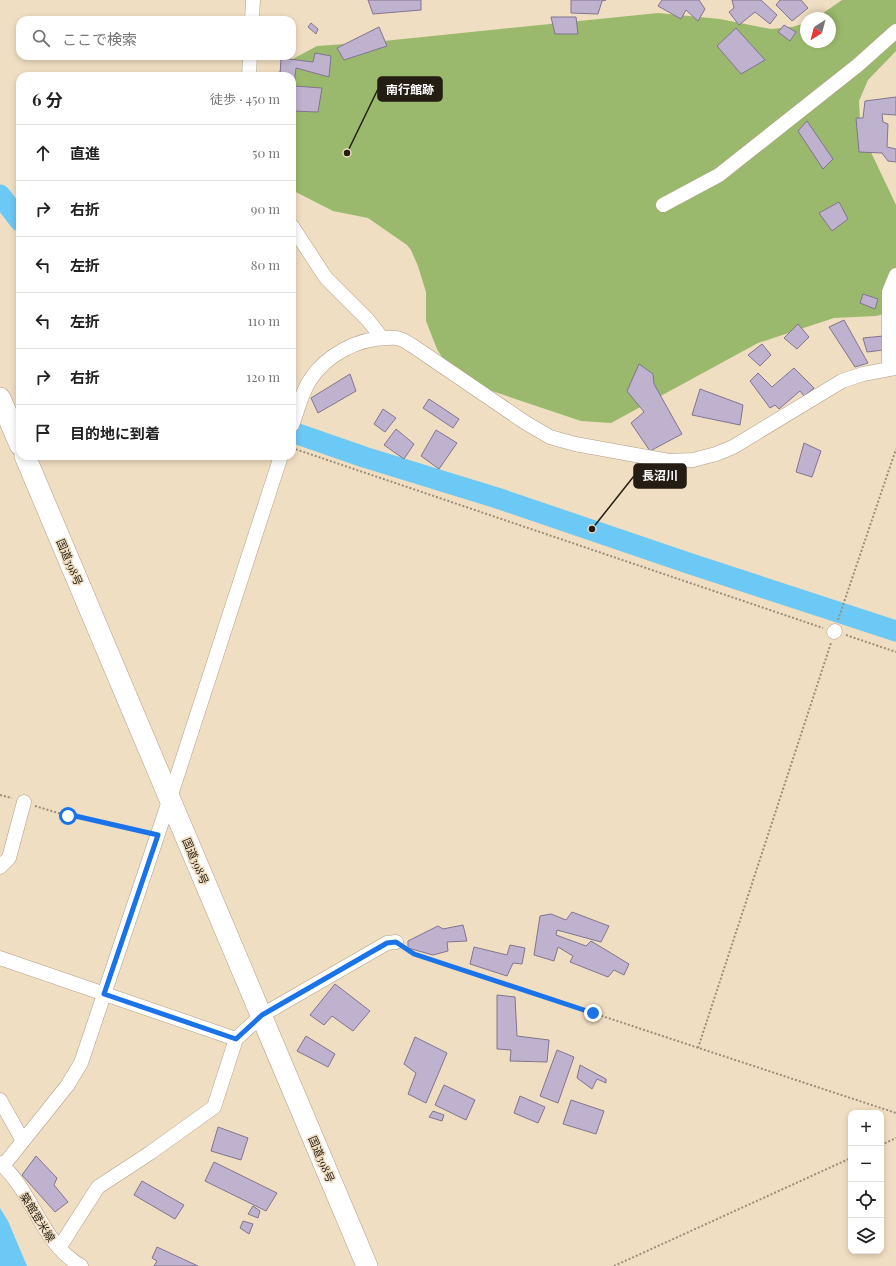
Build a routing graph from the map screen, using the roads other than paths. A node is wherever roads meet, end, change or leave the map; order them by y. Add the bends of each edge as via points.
1 (253, 0) edge
2 (252, 16) edge
3 (896, 31) edge
4 (250, 60) edge
5 (248, 72) edge
6 (663, 205) dead end
7 (296, 232) edge
8 (896, 275) edge
9 (382, 338) junction
10 (893, 368) edge
11 (0, 398) edge
12 (296, 415) edge
13 (16, 436) edge
14 (27, 460) edge
15 (280, 460) edge
16 (170, 798) junction
17 (24, 802) road end
18 (0, 867) edge
19 (396, 942) road end
20 (0, 958) edge
21 (104, 994) junction
22 (262, 1015) junction
23 (236, 1039) junction
24 (0, 1100) edge
25 (23, 1142) junction
26 (2, 1164) edge
27 (59, 1248) junction
28 (80, 1266) edge
29 (367, 1266) edge

1 - 2 street
3 - 6 street via 858,65 719,175
4 - 5 street
7 - 9 street via 326,278 368,320
8 - 10 street via 889,292
9 - 10 street via 399,338 413,346 550,437 575,444 669,460 693,460 716,454 733,447 842,381
9 - 12 street via 352,346 322,366 310,380
11 - 13 highway
14 - 16 highway, 国道398号
15 - 16 street
16 - 21 street
16 - 22 highway, 国道398号
17 - 18 street via 9,858
19 - 22 street via 387,943
20 - 21 street
21 - 23 street
21 - 25 street via 81,1062 67,1086
22 - 23 street
22 - 29 highway, 国道398号
23 - 27 street via 214,1107 98,1187
24 - 25 street
25 - 26 street
26 - 27 street, 築館登米線 via 14,1178
27 - 28 street, 築館登米線

